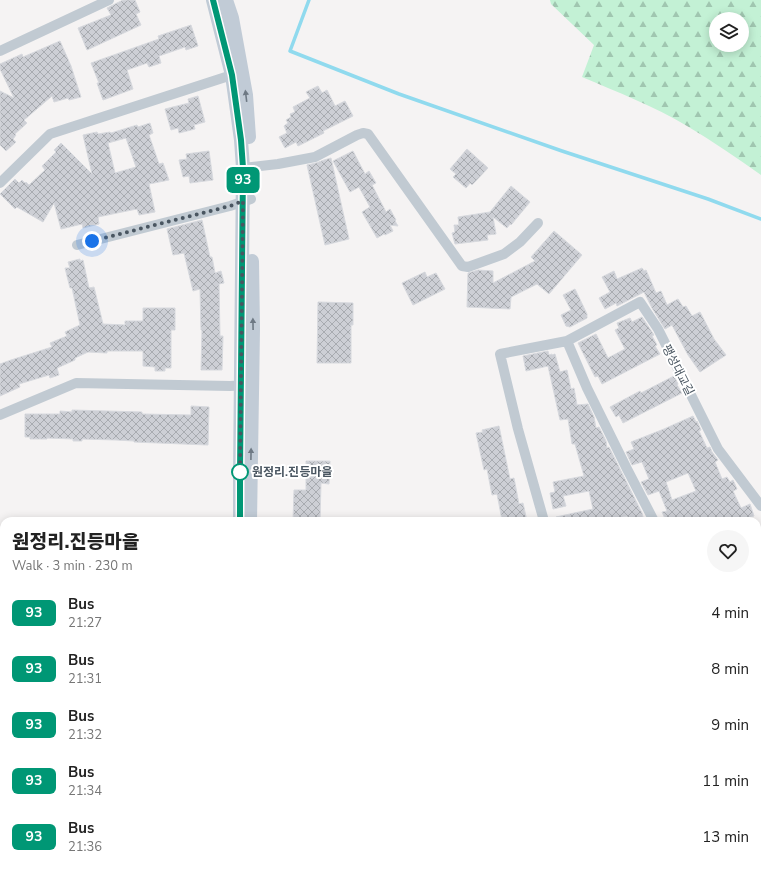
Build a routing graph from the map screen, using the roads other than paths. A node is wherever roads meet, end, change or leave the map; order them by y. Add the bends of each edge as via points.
1 (109, 0) edge
2 (213, 0) edge
3 (226, 0) edge
4 (0, 51) edge
5 (237, 73) junction
6 (247, 168) junction
7 (0, 183) edge
8 (247, 200) junction
9 (538, 223) dead end
10 (77, 245) dead end
11 (567, 341) junction
12 (247, 385) junction
13 (0, 415) edge
14 (761, 506) edge
15 (240, 517) edge
16 (250, 517) edge
17 (543, 517) edge
18 (652, 517) edge

1 - 4 street
2 - 5 main road
3 - 5 main road via 232,18
5 - 6 main road via 241,140
5 - 7 street via 50,134
6 - 8 main road
6 - 9 street via 315,157 357,135 368,134 462,266 468,267 504,254
8 - 10 street
8 - 12 main road
11 - 14 street, 팽성대교길 via 640,302 658,329 718,449
11 - 17 street, 팽성대교길 via 500,354
11 - 18 street via 587,388
12 - 13 street via 76,384
12 - 15 main road via 240,473
16 -> 12 main road

